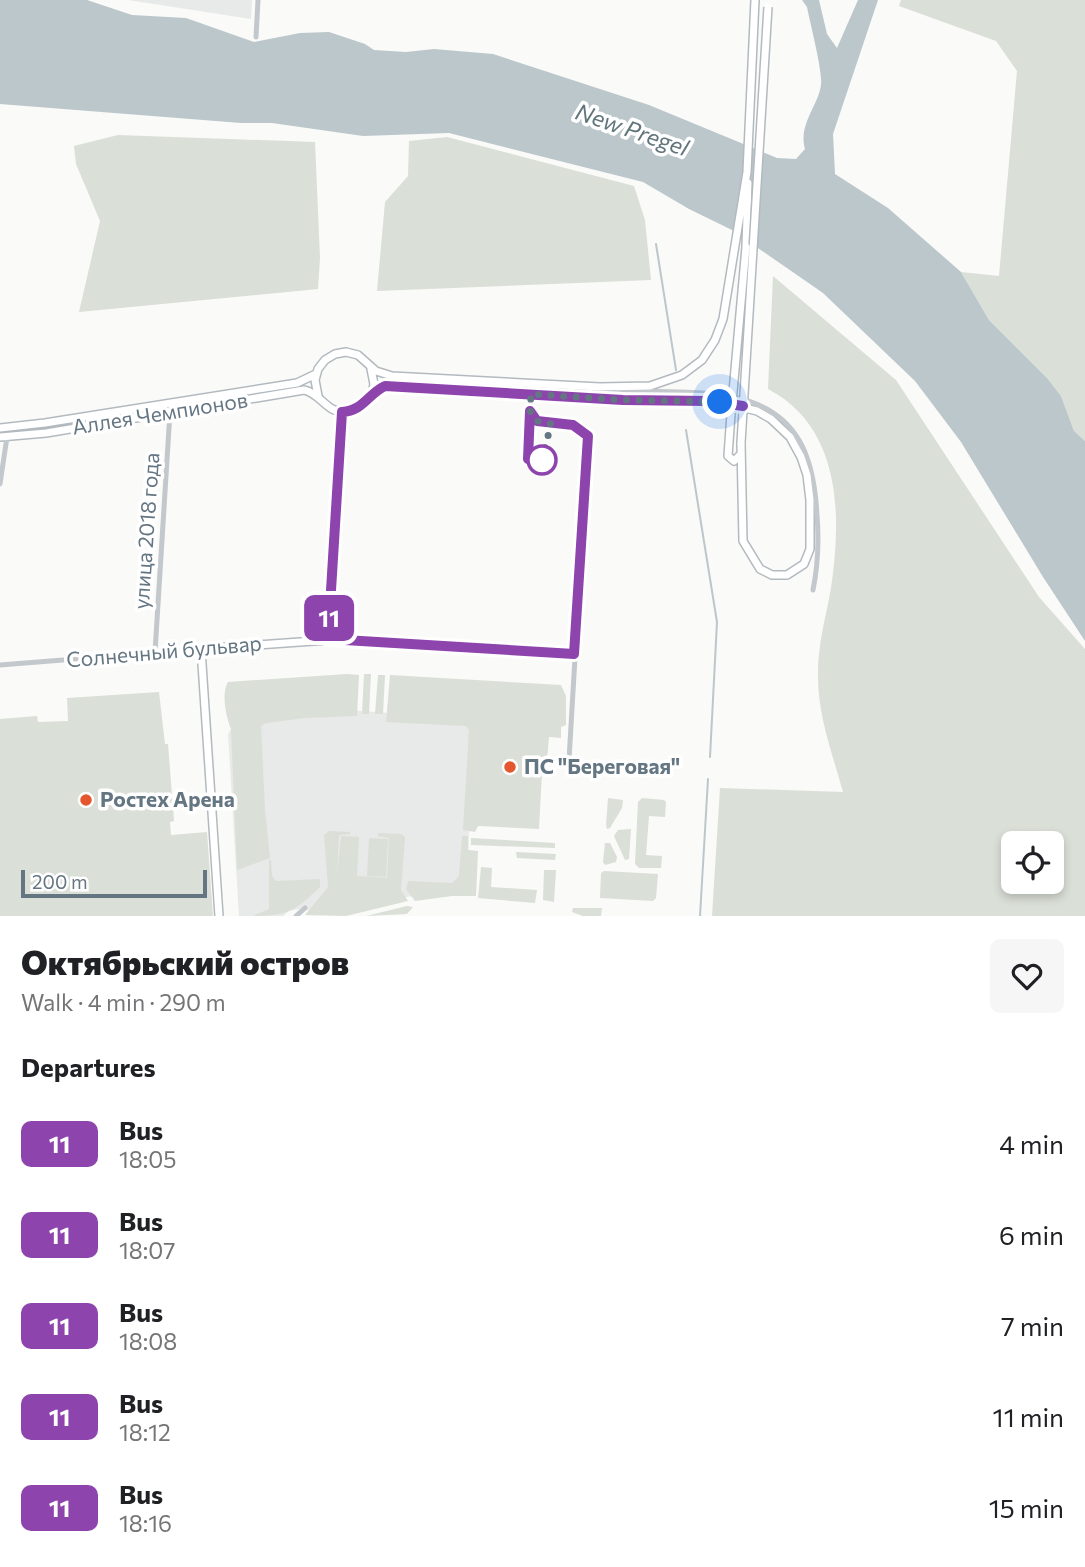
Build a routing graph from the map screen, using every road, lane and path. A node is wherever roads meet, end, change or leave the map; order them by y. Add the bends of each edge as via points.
1 (258, 0) edge
2 (755, 3) edge
3 (768, 4) edge
4 (256, 37) dead end
5 (747, 172) junction
6 (370, 367) junction
7 (316, 374) junction
8 (600, 387) junction
9 (531, 394) junction
10 (371, 395) junction
11 (318, 397) junction
12 (170, 412) junction
13 (342, 412) junction
14 (0, 428) edge
15 (4, 437) edge
16 (740, 455) junction
17 (0, 484) edge
18 (813, 590) dead end
19 (328, 639) junction
20 (201, 649) junction
21 (155, 652) junction
22 (574, 654) junction
23 (0, 665) edge
24 (569, 760) dead end
25 (305, 908) dead end
26 (219, 916) edge
27 (296, 916) edge

1 - 4 street
2 - 5 main road
3 - 16 main road, bridge
5 - 8 main road, Аллея Чемпионов via 721,326 712,347 692,369 659,384
5 - 16 main road, bridge via 746,247 729,443 730,459
6 - 7 main road, Аллея Чемпионов via 358,355 341,352 325,360
6 - 8 main road, Аллея Чемпионов via 392,376
6 - 10 main road via 374,378
7 - 11 main road
7 - 14 main road, Аллея Чемпионов via 297,383
8 - 18 street via 730,396 759,405 782,420 802,443 814,474 818,545
9 - 10 main road via 385,386
9 - 16 main road via 729,403 757,411 783,430 801,457 810,490 810,550 804,564 791,573 763,571 743,541
9 - 22 street via 530,411 537,421 573,425 588,436
10 - 13 main road via 359,408
11 - 12 main road, Аллея Чемпионов via 304,390
11 - 13 main road, Аллея Чемпионов
12 - 15 main road, Аллея Чемпионов
12 - 21 street, улица 2018 года
13 - 19 main road
15 - 17 street
19 - 20 main road, Солнечный бульвар
19 - 22 street, Солнечный бульвар
20 - 21 street, Солнечный бульвар
20 - 26 main road
21 - 23 street, Солнечный бульвар
22 - 24 street
25 - 27 street

